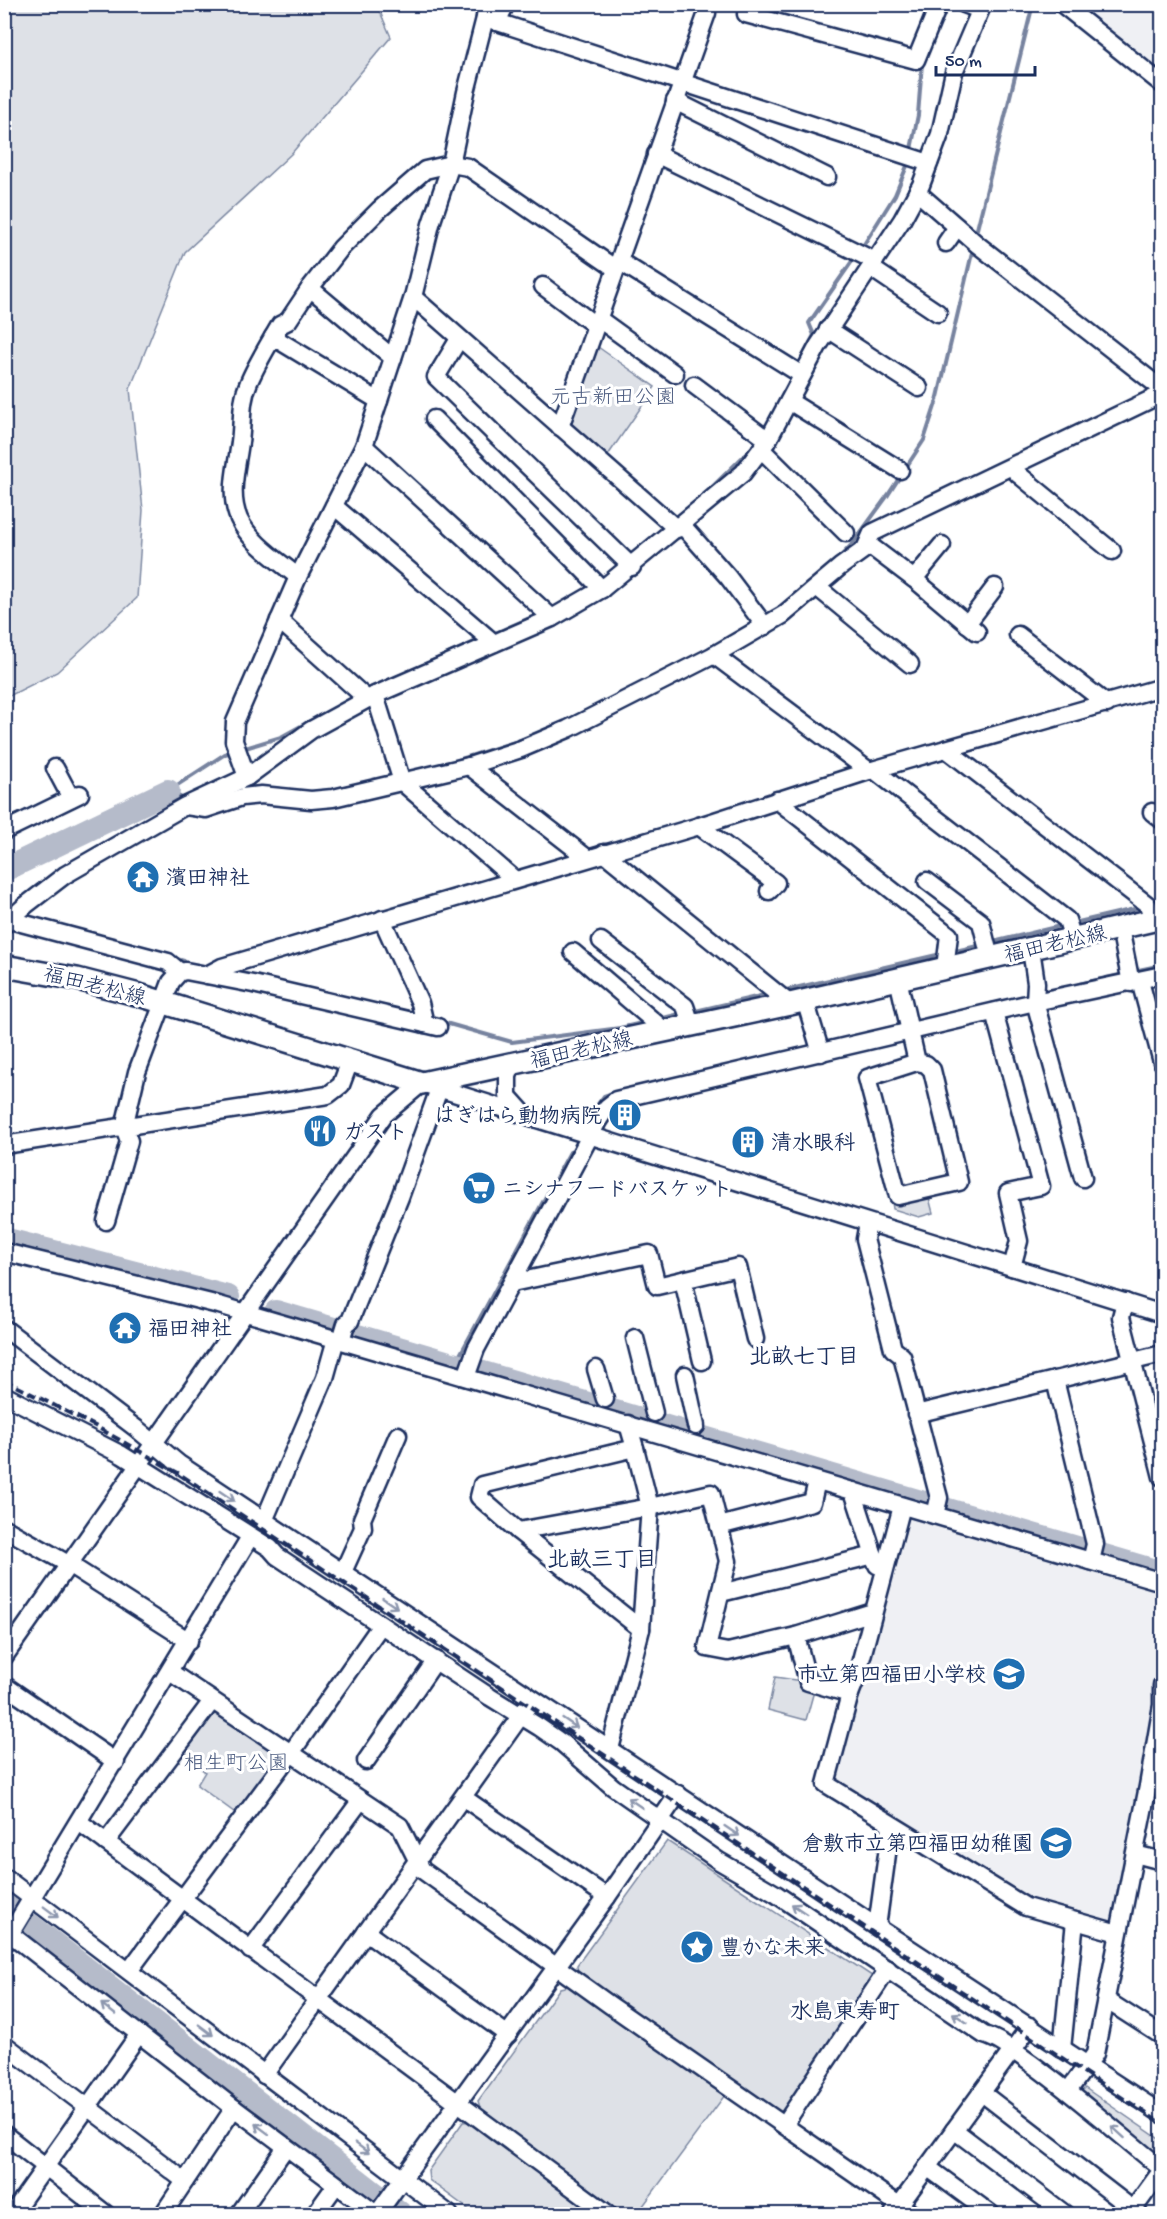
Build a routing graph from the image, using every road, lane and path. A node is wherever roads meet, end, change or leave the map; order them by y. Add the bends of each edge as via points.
1 (506, 4) edge
2 (749, 4) edge
3 (939, 4) edge
4 (964, 4) edge
5 (1062, 4) edge
6 (982, 7) edge
7 (707, 13) dead end
8 (489, 15) edge
9 (683, 81) junction
10 (1162, 84) edge
11 (675, 101) junction
12 (656, 154) junction
13 (929, 163) junction
14 (451, 164) junction
15 (827, 177) dead end
16 (917, 192) junction
17 (957, 226) junction
18 (946, 243) dead end
19 (617, 265) junction
20 (873, 265) junction
21 (543, 286) dead end
22 (310, 288) junction
23 (413, 297) junction
24 (938, 313) dead end
25 (597, 322) junction
26 (828, 329) junction
27 (273, 337) junction
28 (459, 339) junction
29 (393, 358) junction
30 (797, 372) junction
31 (675, 374) dead end
32 (694, 385) dead end
33 (919, 388) dead end
34 (1162, 391) edge
35 (379, 401) junction
36 (789, 401) junction
37 (434, 419) dead end
38 (560, 427) junction
39 (763, 440) junction
40 (364, 446) junction
41 (900, 470) dead end
42 (1015, 470) junction
43 (334, 506) junction
44 (676, 526) junction
45 (846, 533) dead end
46 (869, 543) junction
47 (942, 544) dead end
48 (1112, 551) dead end
49 (628, 563) junction
50 (298, 578) junction
51 (914, 579) junction
52 (598, 585) junction
53 (995, 587) dead end
54 (818, 588) junction
55 (548, 614) junction
56 (279, 620) junction
57 (765, 626) junction
58 (1018, 635) dead end
59 (489, 639) junction
60 (717, 653) junction
61 (910, 664) dead end
62 (1162, 687) edge
63 (366, 696) junction
64 (1103, 701) junction
65 (946, 749) junction
66 (468, 766) junction
67 (55, 768) dead end
68 (871, 771) junction
69 (247, 777) junction
70 (402, 782) junction
71 (777, 800) junction
72 (185, 806) junction
73 (699, 825) junction
74 (4, 831) edge
75 (604, 853) junction
76 (587, 858) junction
77 (514, 879) junction
78 (927, 881) dead end
79 (769, 891) dead end
80 (1153, 913) edge
81 (382, 919) junction
82 (7, 922) edge
83 (1120, 928) junction
84 (1070, 930) junction
85 (602, 941) dead end
86 (988, 948) junction
87 (1031, 949) junction
88 (573, 952) dead end
89 (946, 957) junction
90 (4, 966) edge
91 (180, 972) junction
92 (207, 975) junction
93 (1162, 975) edge
94 (1132, 978) junction
95 (898, 979) junction
96 (786, 997) junction
97 (1035, 997) junction
98 (163, 1003) junction
99 (994, 1012) junction
100 (688, 1016) junction
101 (656, 1023) junction
102 (909, 1026) junction
103 (819, 1047) junction
104 (350, 1061) junction
105 (917, 1062) junction
106 (1162, 1062) edge
107 (513, 1064) junction
108 (431, 1086) junction
109 (526, 1116) junction
110 (124, 1127) junction
111 (591, 1137) junction
112 (4, 1145) edge
113 (1083, 1179) dead end
114 (106, 1221) dead end
115 (868, 1223) junction
116 (4, 1252) edge
117 (1012, 1267) junction
118 (683, 1280) junction
119 (512, 1283) junction
120 (1125, 1302) junction
121 (244, 1313) junction
122 (1162, 1314) edge
123 (4, 1328) edge
124 (341, 1335) junction
125 (635, 1338) dead end
126 (756, 1339) dead end
127 (1162, 1354) edge
128 (702, 1361) dead end
129 (1132, 1362) junction
130 (596, 1369) dead end
131 (468, 1372) junction
132 (685, 1375) dead end
133 (1054, 1380) junction
134 (4, 1395) edge
135 (605, 1399) dead end
136 (654, 1413) dead end
137 (916, 1414) junction
138 (628, 1424) junction
139 (696, 1426) dead end
140 (398, 1435) dead end
141 (154, 1443) junction
142 (636, 1448) junction
143 (139, 1465) junction
144 (1162, 1477) edge
145 (817, 1481) junction
146 (852, 1491) junction
147 (902, 1506) junction
148 (650, 1507) junction
149 (936, 1509) junction
150 (264, 1521) junction
151 (719, 1526) junction
152 (4, 1528) edge
153 (518, 1531) junction
154 (250, 1537) junction
155 (874, 1555) junction
156 (1092, 1555) junction
157 (70, 1565) junction
158 (344, 1572) junction
159 (882, 1581) junction
160 (1162, 1582) edge
161 (721, 1593) junction
162 (873, 1612) junction
163 (381, 1625) junction
164 (641, 1629) junction
165 (796, 1636) junction
166 (189, 1641) junction
167 (4, 1658) edge
168 (436, 1660) junction
169 (170, 1672) junction
170 (4, 1685) edge
171 (1162, 1685) edge
172 (850, 1694) junction
173 (533, 1698) junction
174 (212, 1701) junction
175 (522, 1715) junction
176 (610, 1749) junction
177 (291, 1753) junction
178 (366, 1761) dead end
179 (116, 1762) junction
180 (1155, 1788) edge
181 (678, 1794) junction
182 (464, 1798) junction
183 (361, 1800) junction
184 (661, 1820) junction
185 (79, 1822) junction
186 (891, 1825) junction
187 (106, 1842) junction
188 (1134, 1854) junction
189 (417, 1861) junction
190 (1162, 1861) edge
191 (4, 1877) edge
192 (607, 1897) junction
193 (181, 1899) junction
194 (29, 1902) junction
195 (1075, 1921) junction
196 (877, 1928) junction
197 (366, 1932) junction
198 (9, 1933) edge
199 (1118, 1933) junction
200 (250, 1950) junction
201 (558, 1966) junction
202 (888, 1969) junction
203 (129, 1971) junction
204 (318, 2000) junction
205 (1106, 2000) junction
206 (1029, 2026) junction
207 (139, 2034) junction
208 (508, 2035) junction
209 (1162, 2036) edge
210 (4, 2044) edge
211 (1062, 2049) junction
212 (1012, 2051) junction
213 (1088, 2065) junction
214 (264, 2075) junction
215 (1068, 2091) junction
216 (982, 2093) junction
217 (458, 2103) junction
218 (87, 2108) junction
219 (234, 2108) junction
220 (1162, 2114) edge
221 (784, 2125) junction
222 (954, 2130) junction
223 (4, 2134) edge
224 (286, 2147) junction
225 (927, 2167) junction
226 (46, 2168) junction
227 (1162, 2170) edge
228 (185, 2181) junction
229 (336, 2185) junction
230 (398, 2185) junction
231 (902, 2211) edge
232 (378, 2212) edge
233 (1134, 2213) edge
234 (12, 2214) edge
235 (106, 2214) edge
236 (163, 2214) edge
237 (239, 2214) edge
238 (315, 2214) edge
239 (449, 2214) edge
240 (608, 2214) edge
241 (991, 2214) edge
242 (1065, 2214) edge

1 - 8 street
2 - 3 street via 746,14 916,60
4 - 6 street
5 - 10 street
6 - 13 street via 954,72
7 - 9 street
8 - 9 street
8 - 14 street via 466,92
9 - 11 street
9 - 13 street
11 - 12 street
11 - 15 street
12 - 19 street
12 - 20 street via 858,252
13 - 16 street
14 - 19 street via 468,167
14 - 22 street via 425,170 380,209 341,248
14 - 23 street
16 - 17 street
16 - 20 street
17 - 18 street
17 - 34 street
19 - 25 street
19 - 30 street
20 - 24 street
20 - 26 street
21 - 25 street
22 - 27 street
22 - 29 street
23 - 28 street
23 - 29 street
25 - 31 street
25 - 38 street
26 - 30 street
26 - 33 street
27 - 35 street
27 - 50 street via 242,402 234,502 249,534
28 - 38 street
28 - 49 street via 436,377
29 - 35 street
30 - 36 street
32 - 39 street
34 - 42 street
35 - 40 street
36 - 39 street
36 - 41 street
37 - 52 street
38 - 44 street
39 - 44 street via 743,473
39 - 45 street
40 - 43 street
40 - 55 street
42 - 46 street via 872,534
42 - 48 street
43 - 50 street
43 - 59 street
44 - 49 street
44 - 57 street via 728,577
46 - 51 street
46 - 54 street
47 - 51 street
49 - 52 street
50 - 56 street
51 - 53 street via 972,628
52 - 55 street
54 - 57 street
54 - 61 street
55 - 59 street
56 - 63 street
56 - 69 street via 235,722 234,741
57 - 60 street
58 - 64 street
59 - 63 street
60 - 66 street via 568,729
60 - 68 street
62 - 64 street
63 - 69 street
63 - 70 street
64 - 65 street
65 - 68 street
65 - 80 street
66 - 70 street
66 - 76 street
67 - 74 street via 76,796
68 - 71 street
68 - 84 street via 1067,920
69 - 72 street
70 - 72 street via 333,798 261,795 206,809
70 - 77 street
71 - 73 street
71 - 89 street via 949,935
72 - 82 street via 66,875
73 - 75 street
73 - 79 street via 776,883
75 - 76 street
75 - 96 street
76 - 77 street
77 - 81 street
78 - 86 street via 981,922
80 - 83 main road, 福田老松線
81 - 92 street via 222,967
81 - 92 street via 431,1026
82 - 91 street via 168,962
83 - 84 main road, 福田老松線
83 - 94 street
84 - 87 main road, 福田老松線
85 - 100 street via 685,1006
86 - 87 main road, 福田老松線
86 - 89 main road, 福田老松線
87 - 97 street
88 - 101 street
89 - 95 main road, 福田老松線
90 - 98 main road, 福田老松線 via 77,979
91 - 92 street
91 - 98 street via 174,976
93 - 94 street
94 - 97 street
94 - 106 street
95 - 96 main road, 福田老松線
95 - 102 street
96 - 100 main road, 福田老松線
96 - 103 street
97 - 99 street
97 - 113 street
98 - 104 main road, 福田老松線
98 - 110 street via 137,1072
99 - 102 street
99 - 117 street via 1041,1186 1008,1193 1019,1241
100 - 101 main road, 福田老松線
101 - 107 main road, 福田老松線
102 - 103 street
102 - 105 street
103 - 111 street via 616,1100 607,1107
104 - 108 main road, 福田老松線
104 - 110 street via 341,1085 328,1095
105 - 105 street via 932,1070 959,1182 897,1196 867,1078
107 - 108 main road, 福田老松線
107 - 109 street via 508,1076 508,1096
108 - 109 street
108 - 121 street via 384,1114
108 - 124 street via 395,1208
109 - 111 street
110 - 112 street
110 - 114 street via 129,1141
111 - 115 street
111 - 119 street
115 - 117 street
115 - 137 street via 865,1239 893,1349 902,1356
116 - 121 street
117 - 120 street
118 - 119 street via 657,1287 649,1254
118 - 126 street via 738,1267
118 - 128 street
119 - 131 street via 476,1349
120 - 122 street
120 - 129 street via 1121,1317
121 - 124 street
121 - 141 street
123 - 141 street
124 - 131 street
124 - 150 street
125 - 136 street
127 - 129 street
129 - 133 street
129 - 144 street
130 - 135 street
131 - 138 street
132 - 139 street
133 - 137 street
133 - 156 street
134 - 143 street
137 - 149 street via 939,1498
138 - 142 street
138 - 145 street
140 - 158 street
141 - 143 street
141 -> 150 street
142 - 148 street
142 - 153 street via 482,1485 479,1497
143 - 154 street
143 - 157 street
145 - 146 street
145 - 151 street via 812,1502
146 - 147 street
146 - 155 street
147 - 149 street
147 - 159 street
148 - 151 street via 711,1493
148 - 153 street
148 - 164 street
149 - 156 street
150 - 158 street
151 - 161 street via 728,1562
152 - 157 street
153 - 164 street
154 - 163 street
154 - 166 street
155 - 159 street
155 - 161 street
156 - 160 street
157 - 166 street
157 - 167 street
158 -> 173 street
159 - 162 street
161 - 165 street via 707,1648 728,1652
162 - 165 street
162 - 172 street
163 - 168 street
163 - 177 street
164 - 176 street
165 - 172 street via 808,1682
166 - 169 street
168 - 175 street
168 - 178 street
169 - 174 street
169 - 179 street
170 - 179 street
171 - 180 street
172 - 186 street via 826,1784
173 - 175 street
173 -> 176 street
174 - 177 street
174 - 187 street
175 - 182 street
184 -> 175 street
176 - 181 street
177 - 183 street
177 - 193 street
179 - 185 street
180 - 188 street
181 - 184 street
181 -> 196 street
182 - 189 street
182 - 192 street
183 - 189 street via 400,1826
183 - 200 street
184 - 192 street
202 -> 184 street
185 - 187 street
185 - 194 street
186 - 195 street via 1026,1907
186 - 196 street
187 - 193 street
188 - 190 street
188 - 199 street
189 - 197 street
189 - 201 street via 422,1870
191 - 194 street
192 - 201 street
193 - 200 street
193 - 203 street
194 - 198 street
194 -> 203 street
195 - 199 street
195 - 211 street
196 - 206 street
197 - 204 street
197 - 208 street
207 -> 198 street
199 - 205 street
200 - 204 street
201 - 208 street
201 - 221 street
212 -> 202 street
202 - 221 street
203 -> 214 street
204 - 214 street
204 - 217 street
205 - 209 street
205 - 213 street via 1095,2054
206 - 211 street
206 - 212 street
207 - 218 street
207 - 219 street
208 - 217 street
210 - 218 street
211 - 213 street
212 - 215 street
212 - 216 street
213 - 215 street
213 - 220 street
214 -> 230 street
227 -> 215 street
216 - 222 street
216 - 233 street
217 - 230 street
217 - 240 street
218 - 226 street
218 - 228 street
224 -> 219 street
219 - 228 street
221 - 231 street
222 - 225 street
222 - 242 street
223 - 226 street
224 - 229 street
224 - 237 street
225 - 231 street
225 - 241 street
226 - 234 street
226 - 235 street
227 - 233 street
228 - 236 street
229 - 232 street
229 - 238 street
230 - 232 street
230 - 239 street

